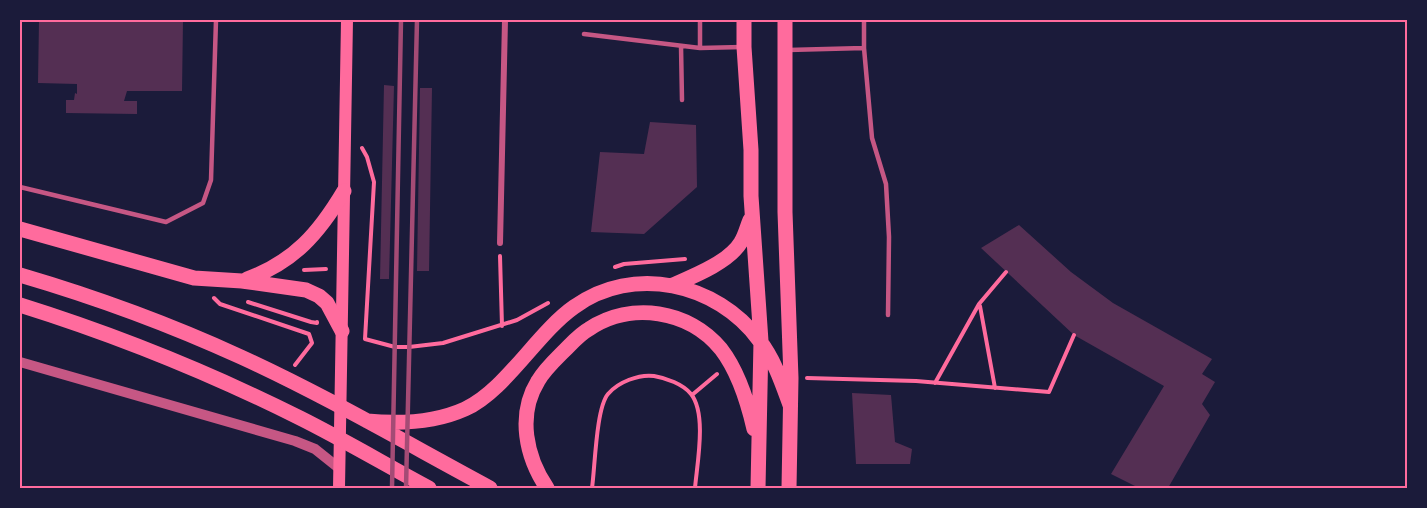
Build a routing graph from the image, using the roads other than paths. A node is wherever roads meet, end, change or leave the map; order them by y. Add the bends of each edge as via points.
1 (216, 20) edge
2 (347, 20) edge
3 (505, 20) edge
4 (700, 20) edge
5 (744, 20) edge
6 (785, 20) edge
7 (864, 20) edge
8 (584, 34) dead end
9 (681, 46) junction
10 (744, 47) junction
11 (700, 48) junction
12 (864, 48) junction
13 (785, 50) junction
14 (682, 100) dead end
15 (20, 187) edge
16 (344, 191) junction
17 (752, 217) junction
18 (20, 229) edge
19 (500, 243) road end
20 (20, 275) edge
21 (242, 281) junction
22 (673, 285) junction
23 (20, 305) edge
24 (888, 315) dead end
25 (342, 331) junction
26 (761, 341) junction
27 (20, 362) edge
28 (790, 405) junction
29 (367, 421) junction
30 (759, 446) junction
31 (789, 462) junction
32 (340, 469) junction
33 (339, 489) edge
34 (429, 489) edge
35 (490, 489) edge
36 (547, 489) edge
37 (758, 489) edge
38 (789, 489) edge
39 (800, 489) edge

1 - 15 lane via 211,180 203,203 166,222
2 - 16 main road
3 - 19 street
4 - 11 lane
5 - 10 main road
6 - 13 main road
7 - 12 lane
8 - 9 lane
9 - 11 lane
9 - 14 lane
10 - 11 lane
10 - 17 main road
12 - 13 lane
12 - 24 lane via 872,138 886,184
13 - 28 main road
16 - 21 main road via 306,244 271,269
16 - 25 main road
17 - 22 main road via 733,251 708,269
17 - 26 main road
18 - 21 main road via 194,278
20 - 29 main road via 199,338
21 - 25 main road via 313,292 327,303
22 - 26 main road via 725,306
22 - 29 main road via 629,285 586,299 562,316 489,393 465,409 418,421
23 - 34 main road via 197,370 302,419
25 - 32 main road
26 - 28 main road
26 - 30 main road
27 - 32 street via 295,441 315,449
28 - 31 main road
29 - 35 main road
30 - 36 main road via 742,390 722,350 686,322 662,314 624,314 599,323 577,338 537,383 530,400 526,433 528,449
30 - 37 main road
31 - 38 main road
31 - 39 main road
32 - 33 main road

